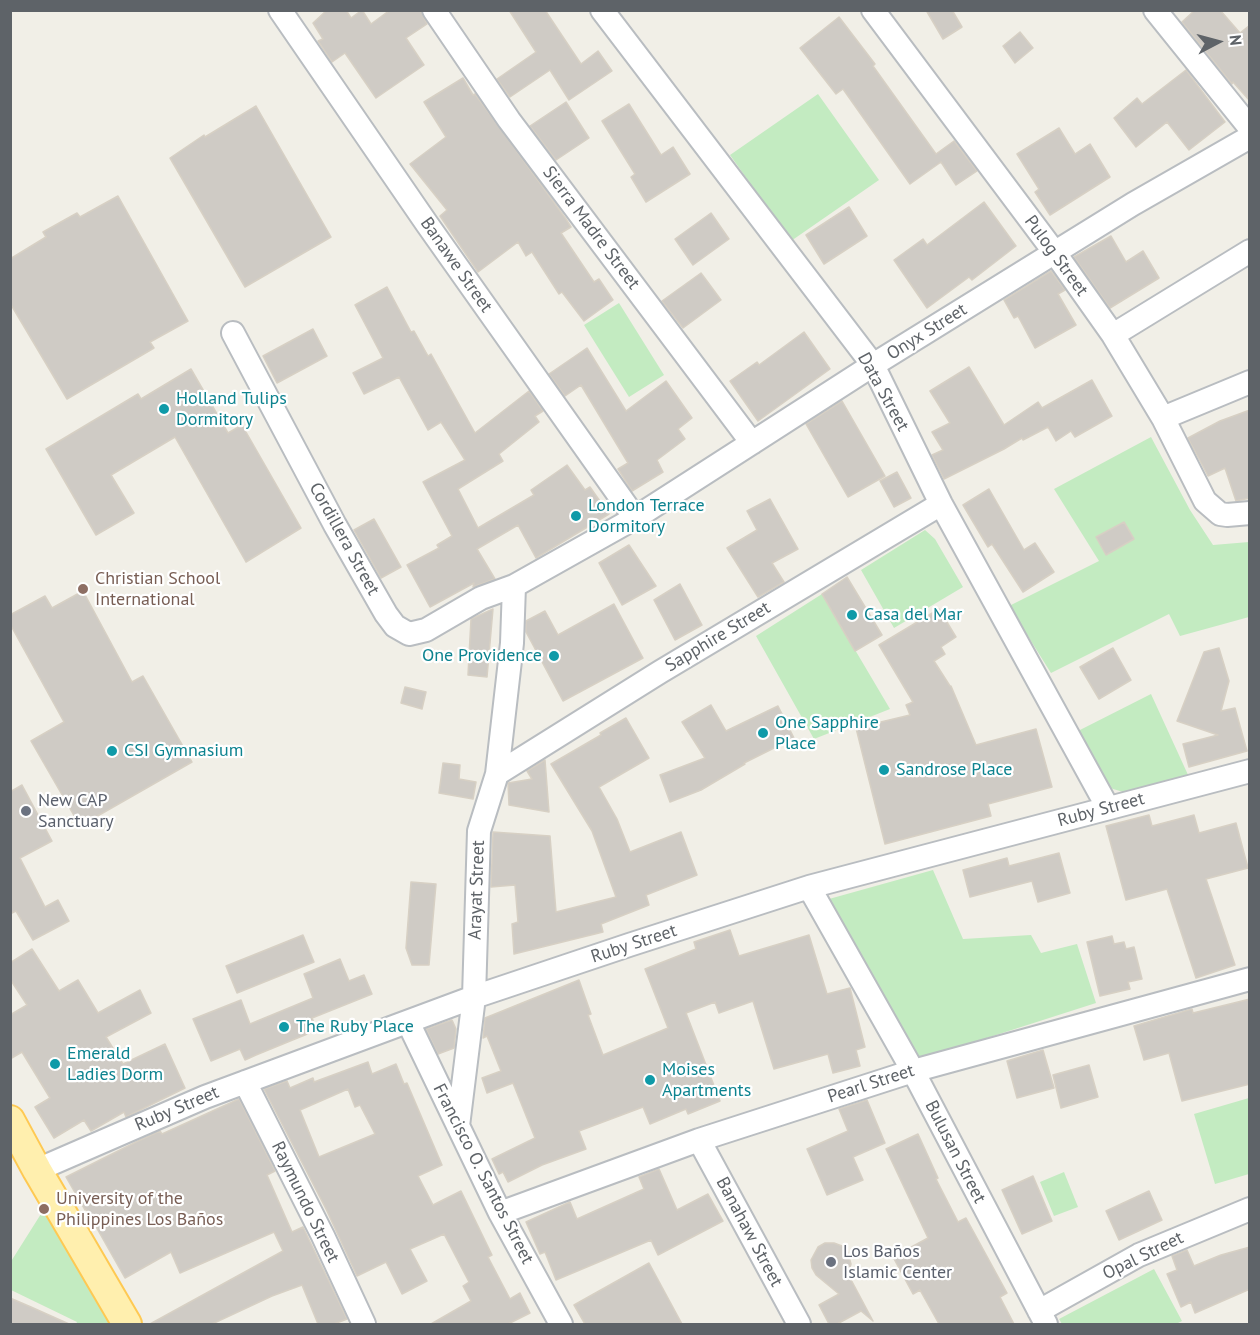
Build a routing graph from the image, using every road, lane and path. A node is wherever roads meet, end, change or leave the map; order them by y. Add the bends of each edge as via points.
1 (280, 10) edge
2 (434, 10) edge
3 (602, 10) edge
4 (873, 10) edge
5 (1155, 10) edge
6 (1250, 128) edge
7 (1250, 137) edge
8 (1250, 251) edge
9 (1054, 253) junction
10 (233, 333) dead end
11 (1113, 335) junction
12 (873, 365) junction
13 (1250, 382) edge
14 (1163, 417) junction
15 (752, 443) junction
16 (941, 504) junction
17 (1250, 513) edge
18 (635, 518) junction
19 (514, 586) junction
20 (1250, 771) edge
21 (497, 774) junction
22 (1108, 808) junction
23 (809, 887) junction
24 (1250, 979) edge
25 (474, 997) junction
26 (408, 1022) junction
27 (913, 1071) junction
28 (245, 1082) junction
29 (10, 1120) edge
30 (458, 1126) junction
31 (699, 1140) junction
32 (37, 1170) junction
33 (1250, 1209) edge
34 (500, 1213) junction
35 (1043, 1318) edge
36 (127, 1324) edge
37 (364, 1324) edge
38 (561, 1324) edge
39 (799, 1324) edge

1 - 18 street, Banawe Street
2 - 15 street, Sierra Madre Street via 509,120
3 - 12 street, Data Street
4 - 9 street, Pulog Street
5 - 6 street
7 - 9 street, Onyx Street
8 - 11 street
9 - 11 street, Pulog Street
9 - 12 street, Onyx Street
10 - 19 street, Cordillera Street via 335,525 395,626 409,634 426,630 481,598
11 - 14 street, Pulog Street
12 - 15 street, Onyx Street
12 - 16 street, Data Street
13 - 14 street
14 - 17 street, Pulog Street via 1205,501 1220,514
15 - 18 street, Onyx Street
16 - 21 street, Sapphire Street
16 - 22 street, Data Street
18 - 19 street, Onyx Street
19 - 21 street, Arayat Street via 512,643
20 - 22 street, Ruby Street
21 - 25 street, Arayat Street via 479,831
22 - 23 street, Ruby Street
23 - 25 street, Ruby Street
23 - 27 street, Bulusan Street
24 - 27 street, Pearl Street
25 - 26 street, Ruby Street
25 - 30 street, Arayat Street
26 - 28 street, Ruby Street
26 - 30 street, Francisco O. Santos Street
27 - 31 street, Pearl Street
27 - 35 street, Bulusan Street
28 - 32 street, Ruby Street
28 - 37 street, Raymundo Street
29 - 32 main road
30 - 34 street, Francisco O. Santos Street
31 - 34 street, Pearl Street
31 - 39 street, Banahaw Street
32 - 36 main road
33 - 35 street, Opal Street via 1139,1255
34 - 38 street, Francisco O. Santos Street

